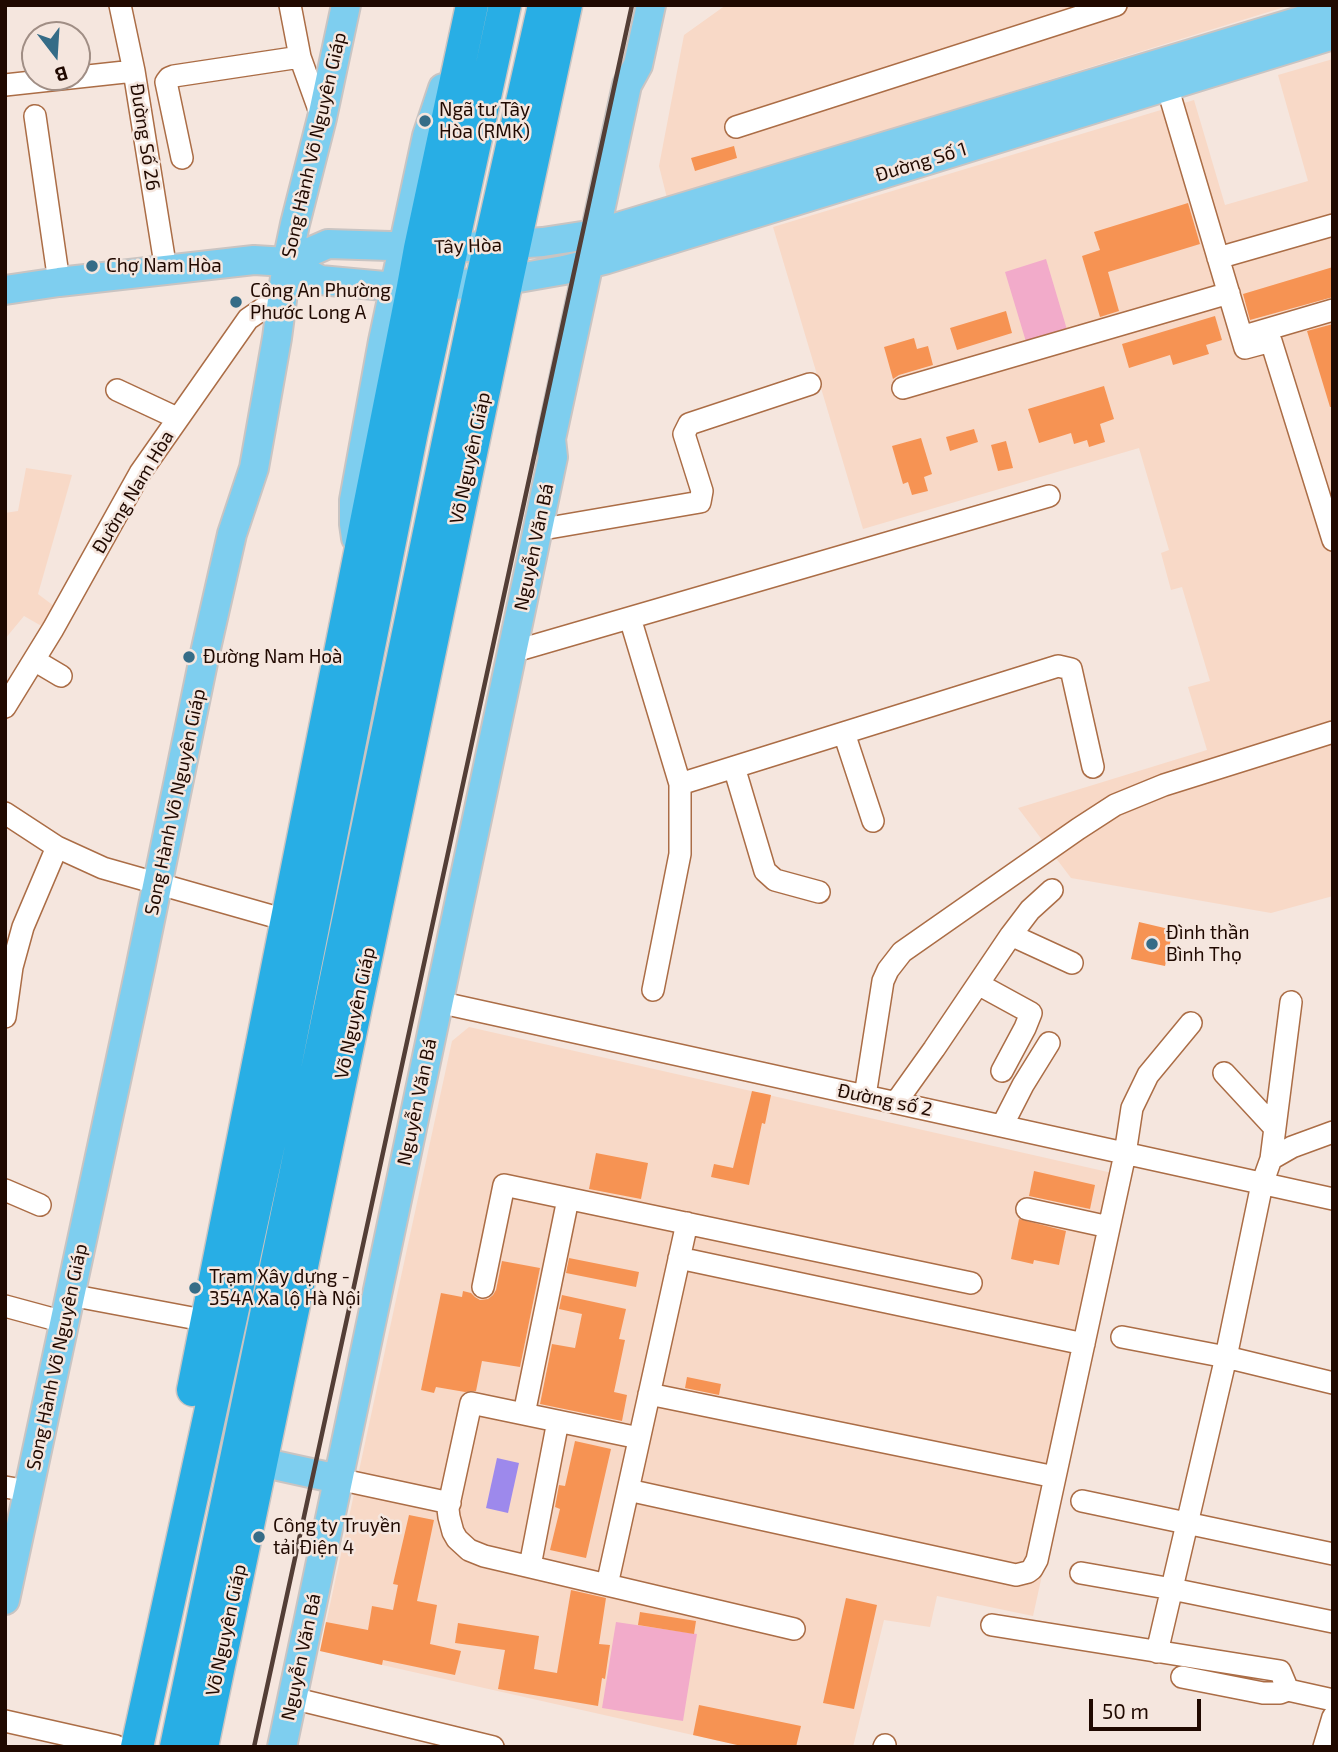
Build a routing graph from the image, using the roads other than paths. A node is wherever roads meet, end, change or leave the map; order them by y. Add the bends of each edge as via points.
1 (120, 5) edge
2 (289, 5) edge
3 (346, 5) edge
4 (472, 5) edge
5 (505, 5) edge
6 (544, 5) edge
7 (566, 5) edge
8 (651, 5) edge
9 (1116, 5) edge
10 (1333, 11) edge
11 (1333, 35) edge
12 (300, 57) junction
13 (134, 71) junction
14 (5, 85) edge
15 (1167, 86) junction
16 (35, 116) dead end
17 (322, 118) junction
18 (736, 127) dead end
19 (182, 158) dead end
20 (1333, 225) edge
21 (503, 245) junction
22 (412, 247) junction
23 (600, 247) junction
24 (452, 248) junction
25 (1218, 258) junction
26 (287, 262) junction
27 (166, 270) junction
28 (494, 281) junction
29 (59, 282) junction
30 (417, 287) junction
31 (5, 290) edge
32 (1228, 293) junction
33 (283, 295) junction
34 (1333, 310) edge
35 (1241, 337) junction
36 (810, 384) dead end
37 (903, 388) dead end
38 (421, 389) junction
39 (117, 390) dead end
40 (177, 418) junction
41 (384, 433) junction
42 (1049, 496) dead end
43 (537, 530) junction
44 (1333, 539) edge
45 (360, 551) junction
46 (630, 618) junction
47 (512, 652) junction
48 (34, 660) junction
49 (61, 676) dead end
50 (5, 707) edge
51 (1333, 732) edge
52 (844, 733) junction
53 (734, 767) junction
54 (1093, 767) dead end
55 (680, 784) junction
56 (5, 813) edge
57 (873, 821) dead end
58 (57, 847) junction
59 (158, 884) junction
60 (1052, 890) dead end
61 (819, 892) dead end
62 (286, 920) junction
63 (1011, 935) junction
64 (1072, 963) dead end
65 (978, 984) junction
66 (653, 990) dead end
67 (438, 1002) junction
68 (1291, 1002) dead end
69 (5, 1017) edge
70 (1191, 1023) dead end
71 (1049, 1043) dead end
72 (1002, 1071) dead end
73 (1224, 1073) dead end
74 (865, 1096) junction
75 (893, 1102) junction
76 (1002, 1126) junction
77 (1274, 1127) junction
78 (1333, 1132) edge
79 (1125, 1154) junction
80 (1271, 1158) junction
81 (1262, 1184) junction
82 (5, 1190) edge
83 (568, 1199) junction
84 (1333, 1199) edge
85 (40, 1205) dead end
86 (1027, 1209) dead end
87 (687, 1223) junction
88 (1109, 1227) junction
89 (679, 1258) junction
90 (971, 1283) dead end
91 (482, 1287) dead end
92 (70, 1294) junction
93 (5, 1306) edge
94 (208, 1321) junction
95 (64, 1322) junction
96 (1122, 1337) dead end
97 (1084, 1343) junction
98 (1226, 1357) junction
99 (1333, 1383) edge
100 (649, 1394) junction
101 (524, 1414) junction
102 (558, 1421) junction
103 (639, 1438) junction
104 (249, 1459) junction
105 (1055, 1477) junction
106 (338, 1479) junction
107 (17, 1489) edge
108 (628, 1490) junction
109 (1082, 1501) dead end
110 (450, 1503) junction
111 (1187, 1523) junction
112 (1333, 1554) edge
113 (530, 1566) junction
114 (1081, 1573) dead end
115 (607, 1585) junction
116 (1172, 1589) junction
117 (5, 1600) edge
118 (1333, 1622) edge
119 (992, 1625) dead end
120 (794, 1629) dead end
121 (1157, 1652) junction
122 (1182, 1677) dead end
123 (1288, 1690) junction
124 (292, 1698) junction
125 (1333, 1700) edge
126 (1333, 1717) edge
127 (5, 1721) edge
128 (123, 1746) edge
129 (176, 1747) edge
130 (202, 1747) edge
131 (282, 1747) edge
132 (493, 1747) edge
133 (1324, 1747) edge

1 - 13 street, Đường Số 26
2 - 12 street
3 - 17 main road, Song Hành Võ Nguyên Giáp
4 - 22 highway
5 - 24 highway
6 - 21 highway
7 - 21 highway
8 - 23 main road, Nguyễn Văn Bá via 638,65 642,88
9 - 18 street
10 - 23 main road, Đường Số 1
11 - 15 main road, Đường Số 1
12 - 17 street
12 - 19 street via 169,78 166,82
13 - 14 street
13 - 27 street, Đường Số 26
15 - 23 main road, Đường Số 1
15 - 25 street
16 - 29 street
17 - 26 main road, Song Hành Võ Nguyên Giáp
20 - 25 street
21 - 23 main road, Đường Số 1 via 543,242
21 - 24 main road, Tây Hòa
21 - 28 highway, Võ Nguyên Giáp
22 - 24 main road, Tây Hòa
22 - 26 main road, Tây Hòa via 328,244
22 - 30 highway
23 - 28 main road, Đường Số 1
23 - 43 main road, Nguyễn Văn Bá via 551,439 553,457
24 - 30 highway
25 - 32 street
26 - 27 main road, Tây Hòa via 254,260
26 - 30 main road, Tây Hòa via 320,279
26 - 33 main road, Song Hành Võ Nguyên Giáp
27 - 29 main road, Tây Hòa
28 - 30 main road, Đường Số 1
28 - 104 highway, Võ Nguyên Giáp
29 - 31 main road, Tây Hòa
30 - 38 highway via 435,322
30 - 41 highway
30 - 45 main road via 383,341 354,500
32 - 35 street
32 - 37 street
33 - 40 street, Đường Nam Hòa via 248,319
33 - 59 main road, Song Hành Võ Nguyên Giáp via 254,468 232,534
34 - 35 street
35 - 44 street via 1245,348 1271,341
36 - 43 street via 689,424 684,433 702,491 700,502
38 - 41 highway
38 - 128 highway via 277,1107
39 - 40 street
40 - 48 street, Đường Nam Hòa via 139,473
41 - 45 highway
42 - 46 street
43 - 47 main road, Nguyễn Văn Bá
45 - 62 highway
46 - 47 street
46 - 55 street
47 - 67 main road, Nguyễn Văn Bá
48 - 49 street
48 - 50 street, Đường Nam Hòa
51 - 74 street via 1115,805 902,952 883,981
52 - 53 street
52 - 54 street via 1058,666 1071,669
52 - 57 street
53 - 55 street
53 - 61 street via 765,871 775,880
55 - 66 street via 680,855
56 - 58 street
58 - 59 street via 103,868
58 - 69 street via 23,927
59 - 62 street
59 - 92 main road, Song Hành Võ Nguyên Giáp
60 - 63 street
62 - 94 highway
63 - 64 street
63 - 65 street
65 - 72 street via 1031,1013
65 - 75 street
67 - 74 street, Đường số 2
67 - 106 main road, Nguyễn Văn Bá
68 - 77 street
70 - 79 street via 1148,1075 1129,1121
71 - 76 street
73 - 77 street
74 - 75 street, Đường số 2
75 - 76 street, Đường số 2
76 - 79 street, Đường số 2
77 - 80 street
78 - 80 street
79 - 81 street, Đường số 2
79 - 88 street
80 - 81 street
81 - 84 street, Đường số 2
81 - 98 street
82 - 85 street
83 - 87 street
83 - 91 street via 504,1185
83 - 101 street
86 - 88 street
87 - 89 street
87 - 90 street
88 - 97 street
89 - 97 street
89 - 100 street
92 - 94 street
92 - 95 main road, Song Hành Võ Nguyên Giáp
93 - 95 street
94 - 128 highway
95 - 107 main road, Song Hành Võ Nguyên Giáp
96 - 98 street
97 - 105 street
98 - 99 street
98 - 111 street
100 - 103 street
100 - 105 street
101 - 102 street
101 - 110 street via 471,1403
102 - 103 street
102 - 113 street
103 - 108 street
104 - 106 main road
104 - 129 highway, Võ Nguyên Giáp
104 - 130 highway, Võ Nguyên Giáp
105 - 108 street via 1037,1560 1028,1572 1016,1575
106 - 110 street
106 - 124 main road, Nguyễn Văn Bá
107 - 117 main road, Song Hành Võ Nguyên Giáp
108 - 115 street
109 - 111 street
110 - 113 street via 450,1525 463,1545 476,1553
111 - 112 street
111 - 116 street
113 - 115 street
114 - 116 street
115 - 120 street
116 - 118 street
116 - 121 street
119 - 121 street
121 - 123 street via 1280,1671
122 - 123 street via 1263,1693
123 - 125 street
124 - 131 main road, Nguyễn Văn Bá
124 - 132 street
126 - 133 street
127 - 128 street

